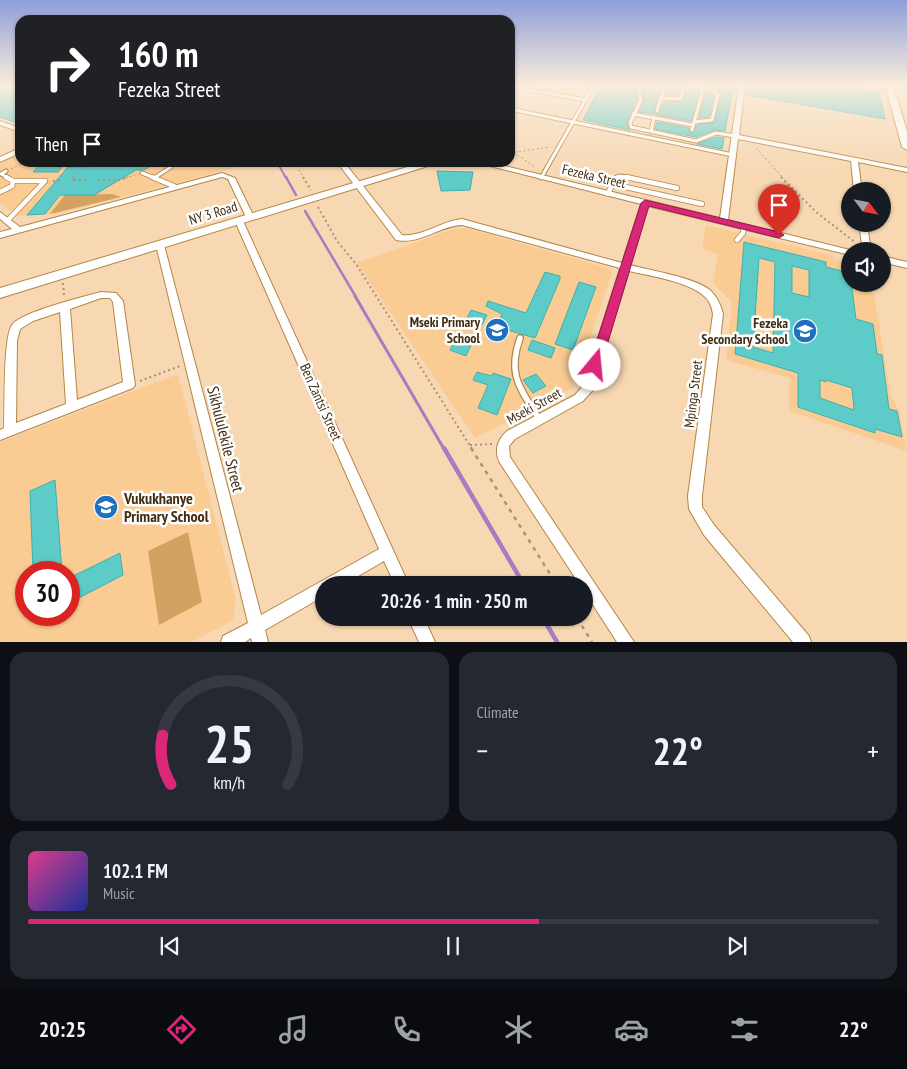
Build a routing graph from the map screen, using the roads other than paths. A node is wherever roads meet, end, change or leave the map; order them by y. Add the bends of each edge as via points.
1 (536, 115) edge
2 (576, 115) edge
3 (634, 115) edge
4 (639, 115) edge
5 (695, 115) edge
6 (714, 115) edge
7 (738, 115) edge
8 (654, 118) junction
9 (903, 118) edge
10 (572, 122) junction
11 (0, 123) edge
12 (693, 123) junction
13 (15, 128) edge
14 (692, 130) dead end
15 (651, 132) junction
16 (735, 136) junction
17 (907, 147) edge
18 (15, 152) edge
19 (732, 155) junction
20 (0, 160) edge
21 (854, 160) junction
22 (171, 167) dead end
23 (344, 167) edge
24 (419, 167) edge
25 (497, 167) edge
26 (907, 170) edge
27 (6, 171) road end
28 (142, 174) road end
29 (154, 178) junction
30 (541, 178) junction
31 (13, 181) junction
32 (857, 182) edge
33 (612, 184) junction
34 (357, 185) junction
35 (176, 187) junction
36 (677, 188) dead end
37 (0, 192) edge
38 (608, 194) junction
39 (645, 203) junction
40 (702, 204) dead end
41 (4, 218) edge
42 (244, 219) junction
43 (724, 221) junction
44 (744, 226) junction
45 (17, 229) junction
46 (0, 234) edge
47 (737, 240) dead end
48 (160, 245) junction
49 (841, 250) edge
50 (891, 261) edge
51 (907, 265) edge
52 (626, 266) junction
53 (0, 292) edge
54 (65, 305) junction
55 (520, 338) dead end
56 (72, 407) junction
57 (539, 419) junction
58 (5, 433) edge
59 (387, 552) junction
60 (345, 576) edge
61 (398, 576) edge
62 (315, 593) edge
63 (257, 626) junction
64 (420, 626) edge
65 (229, 642) edge
66 (260, 642) edge
67 (427, 642) edge
68 (626, 642) edge
69 (803, 642) edge

1 - 10 lane
2 - 10 lane
3 - 15 lane via 631,127
4 - 8 lane
5 - 12 lane
6 - 12 lane via 710,122
7 - 16 street
8 - 12 lane
8 - 15 lane
9 - 17 street
10 - 19 lane
10 - 30 lane
11 - 13 street
12 - 14 lane
15 - 16 lane via 696,141 716,133
16 - 19 street
16 - 21 street
18 - 20 street
19 - 43 street
21 - 26 street
21 - 32 street
22 - 29 lane
23 - 34 street, Mpinga Street
24 - 34 street, NY 3 Road
25 - 30 street, Fezeka Street
27 - 31 lane via 1,174
28 - 29 lane
29 - 35 lane
30 - 38 street, Fezeka Street
31 - 37 lane via 12,186
31 - 41 lane via 46,181
33 - 36 lane via 620,176
33 - 38 lane
33 - 40 lane
34 - 42 street, NY 3 Road
34 - 52 street, Mpinga Street via 399,238 411,238 462,222
35 - 42 street, Ben Zantsi Street via 228,176
35 - 45 street
38 - 39 street, Fezeka Street
39 - 43 street, Fezeka Street
39 - 52 street, Mseki Street
41 - 45 street
42 - 48 street, NY 3 Road
42 - 59 street, Ben Zantsi Street
43 - 44 street, Fezeka Street
44 - 47 lane
44 - 49 street, Fezeka Street
45 - 46 street
48 - 53 street, NY 3 Road
48 - 63 street, Sikhululekile Street
50 - 51 street
52 - 57 street, Mseki Street via 588,388 579,398
52 - 69 street, Mpinga Street via 692,285 714,301 718,314 696,509 709,530
54 - 56 street
54 - 56 street via 108,294 116,298 129,385
54 - 58 street via 29,318 12,333
55 - 57 lane via 512,358 513,371
56 - 58 street
57 - 68 street, Mseki Street via 506,439 502,452 504,460
59 - 60 street
59 - 61 street, Ben Zantsi Street
62 - 63 street
63 - 65 street
63 - 66 street, Sikhululekile Street
64 - 67 street

